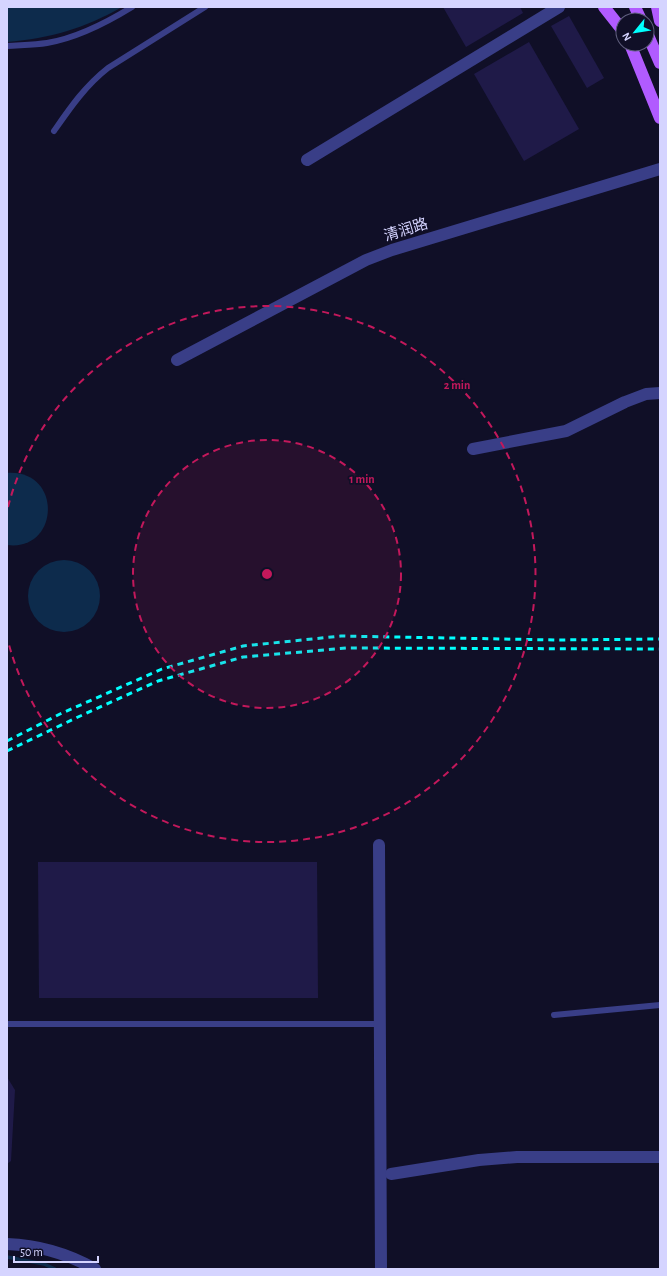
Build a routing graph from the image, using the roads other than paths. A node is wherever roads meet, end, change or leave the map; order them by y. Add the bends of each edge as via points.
1 (132, 7) edge
2 (205, 7) edge
3 (559, 7) edge
4 (604, 7) edge
5 (657, 7) edge
6 (615, 20) edge
7 (660, 21) edge
8 (7, 46) edge
9 (633, 52) edge
10 (655, 52) edge
11 (660, 64) edge
12 (660, 118) edge
13 (54, 131) dead end
14 (307, 160) dead end
15 (660, 170) edge
16 (177, 360) dead end
17 (660, 392) edge
18 (473, 449) dead end
19 (379, 845) dead end
20 (660, 1005) edge
21 (554, 1015) dead end
22 (7, 1024) edge
23 (380, 1024) junction
24 (660, 1157) edge
25 (391, 1174) dead end
26 (7, 1244) edge
27 (95, 1269) edge
28 (380, 1269) edge

1 - 8 lane via 97,27 78,34 48,43
2 - 13 lane via 94,79
3 - 14 street
4 - 6 main road
5 - 7 main road
9 - 12 main road
10 - 11 main road
15 - 16 street, 清润路 via 366,260
17 - 18 street via 625,402 566,431
19 - 23 street
20 - 21 lane
22 - 23 lane
23 - 28 street
24 - 25 street via 517,1157 479,1160
26 - 27 street via 63,1254

